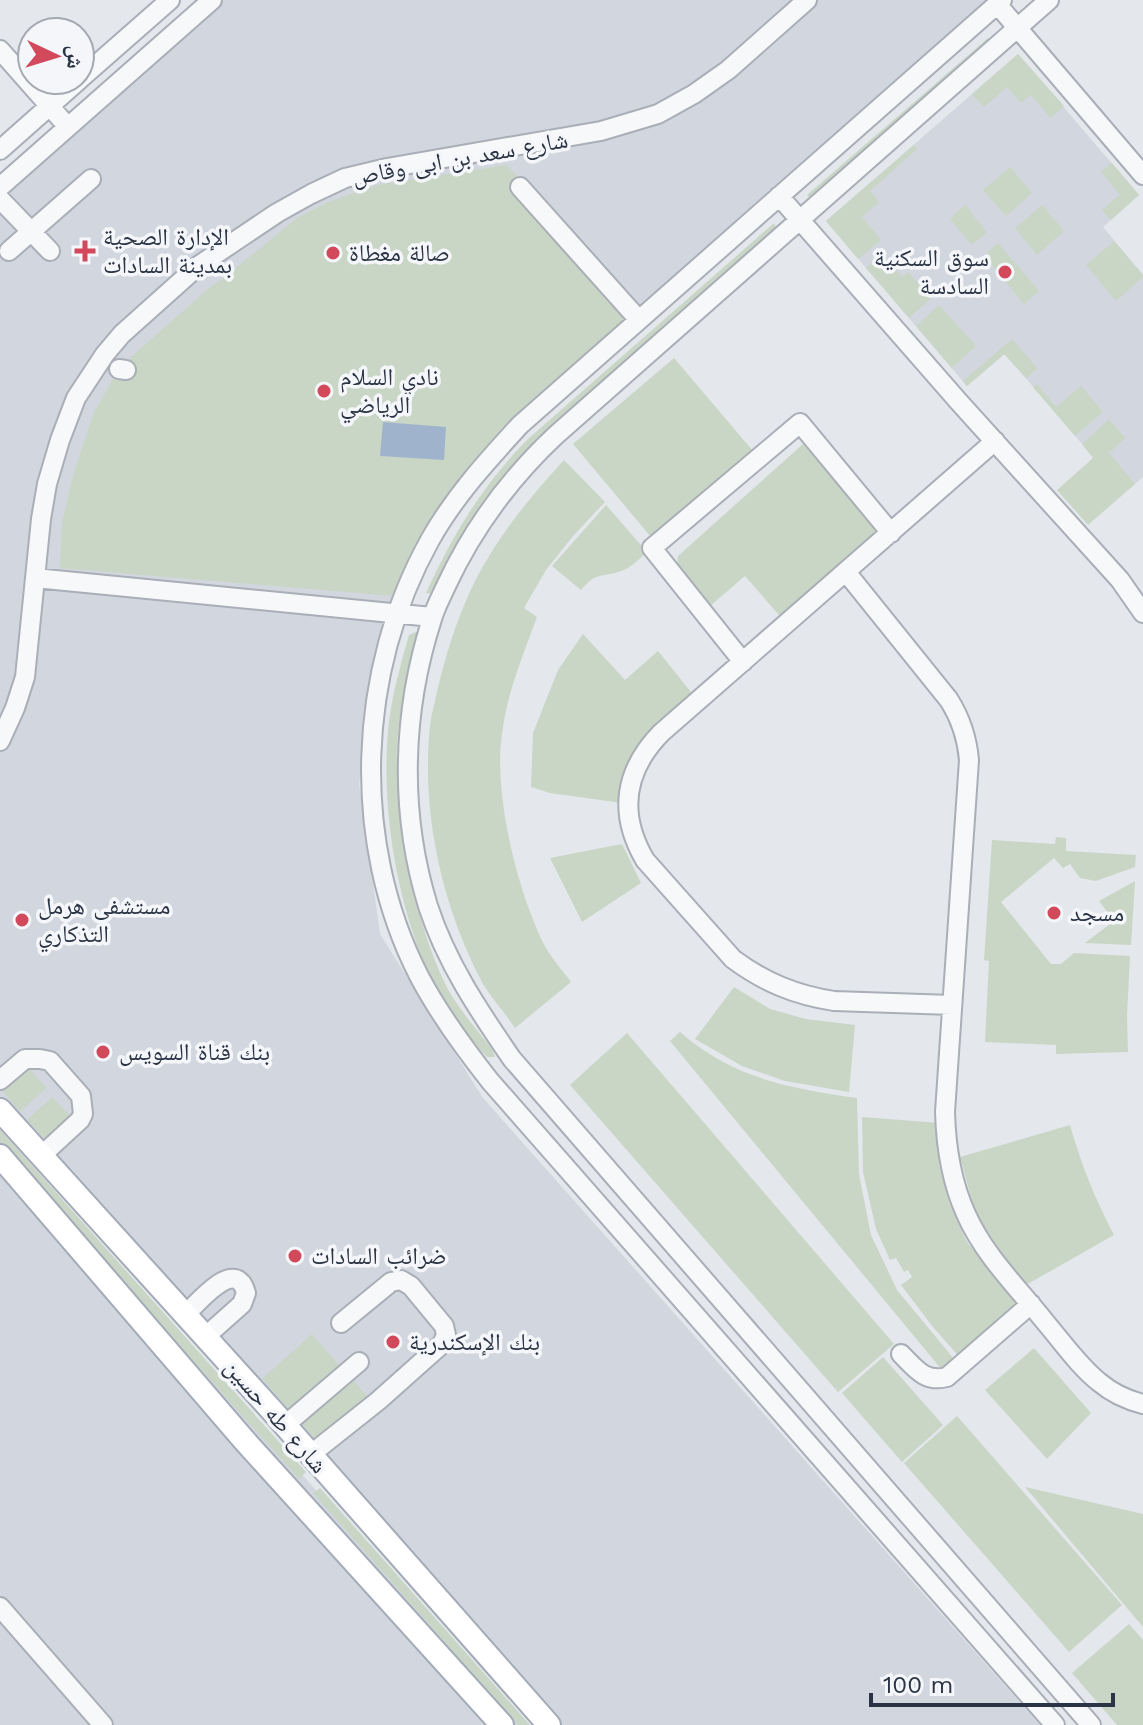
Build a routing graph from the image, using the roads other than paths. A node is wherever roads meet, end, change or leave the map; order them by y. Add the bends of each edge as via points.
1 (170, 0) edge
2 (212, 0) edge
3 (807, 0) edge
4 (1049, 0) edge
5 (1000, 2) edge
6 (1017, 29) junction
7 (0, 50) edge
8 (96, 66) edge
9 (62, 96) edge
10 (50, 106) junction
11 (68, 127) junction
12 (0, 150) edge
13 (1143, 175) edge
14 (91, 179) dead end
15 (0, 187) edge
16 (520, 187) dead end
17 (779, 196) junction
18 (0, 199) edge
19 (800, 221) junction
20 (31, 231) junction
21 (9, 251) dead end
22 (50, 251) dead end
23 (639, 320) junction
24 (995, 441) junction
25 (891, 533) junction
26 (846, 572) junction
27 (35, 578) junction
28 (397, 613) junction
29 (1143, 613) edge
30 (432, 617) junction
31 (743, 662) junction
32 (0, 741) edge
33 (952, 1005) junction
34 (512, 1059) junction
35 (0, 1080) edge
36 (490, 1081) junction
37 (0, 1110) edge
38 (0, 1156) edge
39 (41, 1156) junction
40 (1031, 1304) junction
41 (184, 1316) junction
42 (341, 1323) dead end
43 (205, 1337) junction
44 (901, 1354) dead end
45 (359, 1362) dead end
46 (1143, 1404) edge
47 (284, 1426) junction
48 (313, 1459) junction
49 (289, 1489) junction
50 (0, 1607) edge
51 (103, 1725) edge
52 (502, 1725) edge
53 (549, 1725) edge
54 (1055, 1725) edge
55 (1091, 1725) edge

1 - 8 street
2 - 11 street
3 - 27 street, شارع سعد بن ابى وقاص via 728,70 658,114 601,131 345,178 277,213 198,266 122,334 76,398 47,484
4 - 6 street
5 - 6 street
5 - 17 street
6 - 13 street
6 - 19 street
7 - 10 street
9 - 10 street
10 - 11 street
10 - 12 street
11 - 15 street
14 - 20 street
16 - 23 street
17 - 19 street
17 - 23 street
18 - 20 street
19 - 24 street
19 - 30 street via 532,457 473,535
20 - 21 street
20 - 22 street
23 - 28 street via 520,425 475,474 431,539
24 - 25 street
24 - 29 street via 1120,580
25 - 26 street
25 - 31 street via 800,423 652,548
26 - 31 street
26 - 33 street via 949,700 968,744
27 - 28 street
27 - 32 street, شارع سعد بن ابى وقاص via 25,677
28 - 30 street
28 - 36 street via 382,665 371,748 381,867 419,975 454,1035
30 - 34 street via 408,737 414,851 451,961
31 - 33 street via 661,733 636,767 628,808 645,860 733,959 774,985 834,1001
33 - 40 street via 945,1112 952,1176 976,1235
34 - 36 street
34 - 55 street
35 - 39 street via 25,1059 45,1059 81,1096 80,1120
36 - 54 street
37 - 39 main road, شارع طه حسين
38 - 49 main road, شارع طه حسين
39 - 41 main road, شارع طه حسين
40 - 44 street via 947,1377 922,1375
40 - 46 street via 1087,1372 1110,1391
41 - 43 main road, شارع طه حسين
41 - 43 street via 224,1280 242,1282 242,1304
42 - 48 street via 391,1282 401,1280 444,1326 446,1335
43 - 47 main road, شارع طه حسين
45 - 47 street
47 - 48 main road, شارع طه حسين
48 - 49 main road
48 - 53 main road, شارع طه حسين
49 - 52 main road, شارع طه حسين
50 - 51 street

